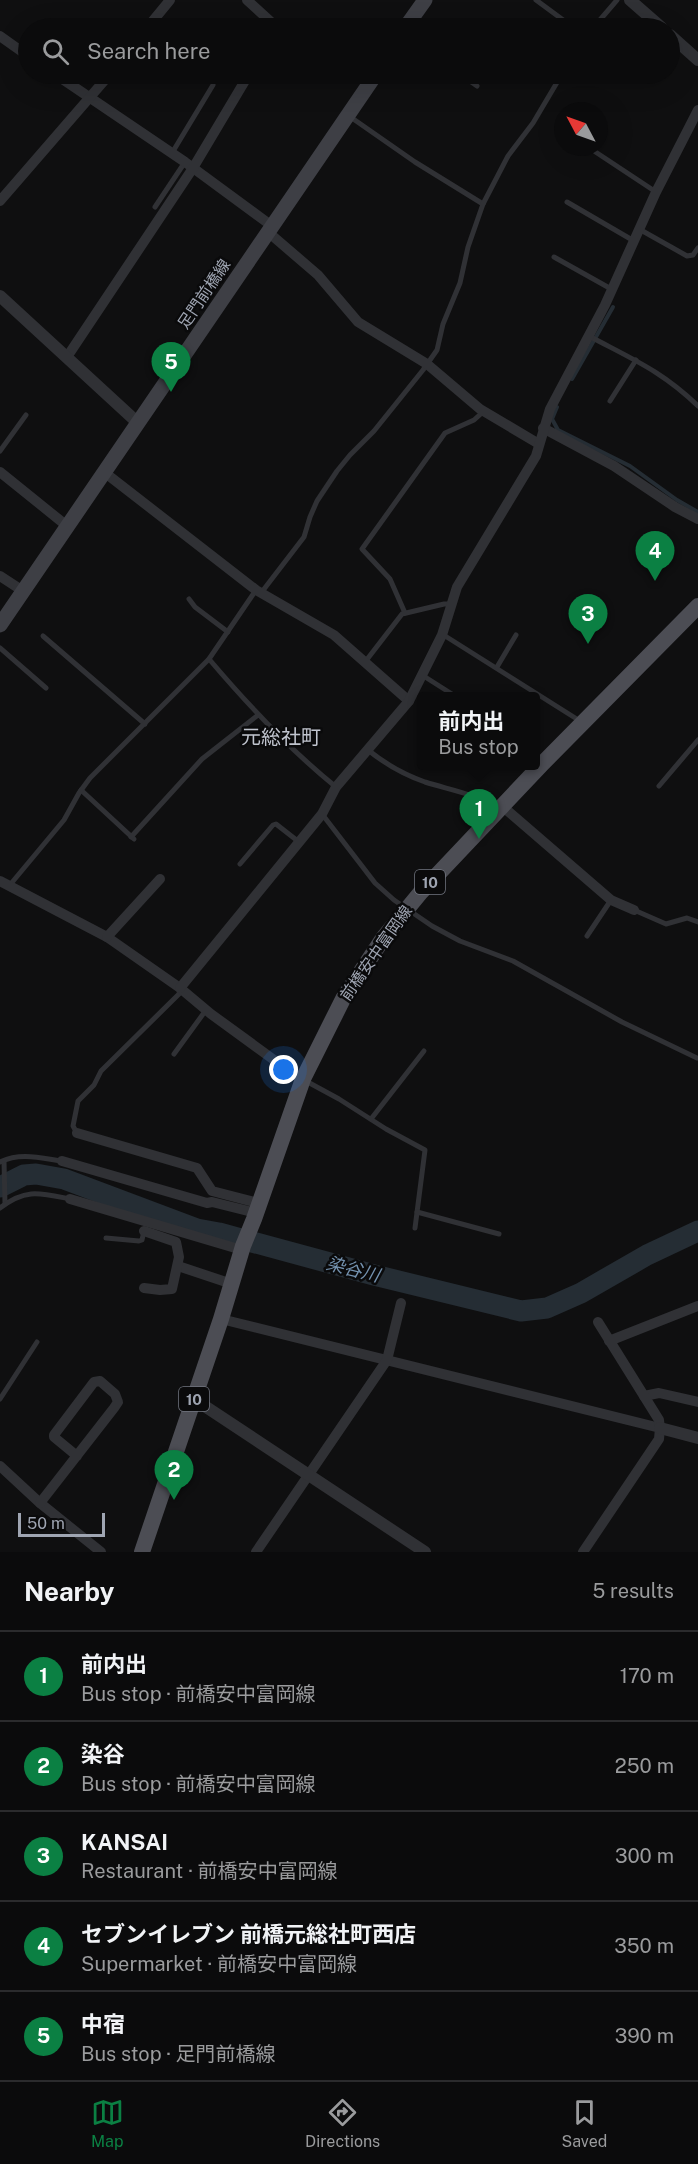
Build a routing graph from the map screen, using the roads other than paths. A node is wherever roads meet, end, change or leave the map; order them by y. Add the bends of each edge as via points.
1 (170, 0) edge
2 (247, 0) edge
3 (425, 0) edge
4 (536, 0) edge
5 (617, 0) edge
6 (630, 0) edge
7 (155, 18) edge
8 (267, 18) edge
9 (412, 18) edge
10 (560, 18) edge
11 (601, 18) edge
12 (651, 18) edge
13 (0, 36) edge
14 (680, 45) edge
15 (18, 49) edge
16 (698, 60) edge
17 (70, 84) edge
18 (101, 84) edge
19 (242, 84) edge
20 (369, 84) edge
21 (474, 84) edge
22 (556, 84) edge
23 (213, 85) dead end
24 (477, 86) dead end
25 (90, 97) junction
26 (698, 110) edge
27 (348, 116) junction
28 (172, 153) junction
29 (602, 156) edge
30 (189, 165) junction
31 (656, 192) junction
32 (0, 201) edge
33 (567, 202) dead end
34 (483, 204) junction
35 (155, 207) dead end
36 (270, 229) junction
37 (639, 229) junction
38 (634, 241) junction
39 (698, 248) edge
40 (554, 257) dead end
41 (612, 290) junction
42 (0, 296) edge
43 (589, 336) junction
44 (67, 357) junction
45 (636, 360) junction
46 (427, 364) junction
47 (610, 401) dead end
48 (698, 406) edge
49 (484, 411) junction
50 (26, 416) dead end
51 (138, 423) junction
52 (543, 428) junction
53 (539, 444) junction
54 (0, 451) edge
55 (0, 472) edge
56 (104, 472) junction
57 (698, 519) edge
58 (67, 526) junction
59 (0, 576) edge
60 (23, 591) junction
61 (259, 591) junction
62 (189, 599) dead end
63 (450, 604) junction
64 (698, 606) edge
65 (405, 612) junction
66 (0, 625) edge
67 (228, 632) junction
68 (442, 634) junction
69 (516, 635) dead end
70 (43, 636) dead end
71 (0, 648) edge
72 (209, 659) junction
73 (365, 662) junction
74 (497, 667) junction
75 (422, 675) junction
76 (46, 688) dead end
77 (449, 692) edge
78 (535, 692) edge
79 (540, 695) edge
80 (409, 701) junction
81 (258, 715) junction
82 (583, 723) junction
83 (145, 724) junction
84 (698, 741) edge
85 (368, 750) junction
86 (540, 767) edge
87 (537, 770) edge
88 (659, 786) dead end
89 (336, 787) junction
90 (81, 790) junction
91 (500, 808) junction
92 (322, 814) junction
93 (299, 842) junction
94 (240, 864) dead end
95 (159, 879) dead end
96 (5, 884) edge
97 (611, 900) junction
98 (407, 908) junction
99 (634, 910) joint
100 (698, 921) edge
101 (587, 936) dead end
102 (107, 937) junction
103 (180, 988) junction
104 (206, 1010) junction
105 (424, 1051) dead end
106 (174, 1054) dead end
107 (697, 1058) edge
108 (303, 1079) junction
109 (371, 1119) junction
110 (77, 1133) joint
111 (62, 1161) joint
112 (2, 1163) edge
113 (70, 1198) joint
114 (3, 1204) edge
115 (256, 1212) junction
116 (417, 1212) junction
117 (415, 1228) dead end
118 (144, 1231) joint
119 (499, 1234) dead end
120 (106, 1238) dead end
121 (242, 1248) junction
122 (178, 1266) junction
123 (232, 1284) junction
124 (144, 1288) dead end
125 (401, 1303) dead end
126 (698, 1306) edge
127 (221, 1319) junction
128 (598, 1322) dead end
129 (609, 1341) junction
130 (37, 1342) dead end
131 (387, 1360) junction
132 (644, 1396) junction
133 (0, 1399) edge
134 (194, 1399) junction
135 (698, 1402) edge
136 (660, 1428) junction
137 (698, 1438) edge
138 (77, 1455) junction
139 (0, 1466) edge
140 (310, 1475) junction
141 (40, 1503) junction
142 (101, 1552) edge
143 (142, 1552) edge
144 (256, 1552) edge
145 (425, 1552) edge
146 (583, 1552) edge

1 - 7 street
2 - 8 street
3 - 9 main road
4 - 10 lane
5 - 11 lane
6 - 12 street
13 - 15 street
14 - 16 street
17 - 25 street
18 - 25 street
19 - 30 street
20 - 27 main road, 足門前橋線
21 - 24 lane
22 - 34 lane via 508,156
23 - 28 lane
25 - 28 street
25 - 32 street
26 - 31 street
27 - 34 lane
27 - 36 main road, 足門前橋線
28 - 30 street
29 - 31 lane
30 - 35 lane
30 - 36 street
30 - 44 street
31 - 37 street
33 - 38 lane
34 - 46 lane via 437,350
36 - 46 street via 318,275 357,322
36 - 51 main road, 足門前橋線
37 - 38 street
37 - 39 lane via 687,256
38 - 41 street
40 - 41 lane
41 - 43 street
42 - 44 street
43 - 45 lane
43 - 52 street
44 - 51 street
45 - 47 lane
45 - 48 lane via 670,380
46 - 49 street
46 - 61 lane via 337,471 317,501 304,537
49 - 53 street
49 - 65 lane via 446,433 362,549 390,579
50 - 54 lane
51 - 56 main road, 足門前橋線
52 - 53 street
52 - 57 street via 614,466
53 - 63 street via 536,456
55 - 58 street
56 - 58 main road, 足門前橋線
56 - 61 street
58 - 60 main road, 足門前橋線
59 - 60 street
60 - 66 main road, 足門前橋線
61 - 67 lane
61 - 73 street via 334,635
62 - 67 lane
63 - 65 lane
63 - 68 street
64 - 82 main road, 前橋安中富岡線 / 10
65 - 73 lane
67 - 72 lane
68 - 74 lane
68 - 75 street
69 - 74 lane
70 - 83 lane
71 - 76 lane
72 - 81 lane
72 - 83 lane
73 - 80 street
74 - 78 lane
75 - 77 lane
75 - 80 street
79 - 82 lane
80 - 85 street
81 - 89 lane
81 - 90 lane via 202,759 132,838
82 - 86 main road, 前橋安中富岡線 / 10
83 - 90 lane
84 - 88 lane
85 - 89 street
85 - 91 lane via 406,774 470,793
87 - 91 main road, 前橋安中富岡線 / 10
89 - 92 street
90 - 96 lane via 64,820
91 - 97 street
91 - 98 main road, 前橋安中富岡線 / 10
92 - 93 street
92 - 98 lane via 375,883
93 - 94 lane via 273,825
93 - 103 street
95 - 102 street
96 - 102 street
97 - 99 street
97 - 101 lane
98 - 107 lane via 460,941 513,961 622,1022
98 - 108 main road, 前橋安中富岡線 / 10 via 350,986
99 - 100 lane via 666,924 687,918
102 - 103 street
103 - 104 street
103 - 110 lane via 101,1071 80,1099 73,1126
104 - 106 lane
104 - 108 street
105 - 109 lane
108 - 109 lane
108 - 115 main road, 前橋安中富岡線 / 10
109 - 116 lane via 425,1150
110 - 115 street via 197,1168 212,1191
111 - 112 lane via 30,1156
111 - 115 street via 207,1203
112 - 114 lane
113 - 114 lane via 32,1193
113 - 121 street
115 - 121 main road, 10
116 - 117 lane
116 - 119 lane
118 - 120 lane via 139,1241
118 - 122 street via 176,1242
121 - 123 main road, 10
122 - 123 street
122 - 124 street via 172,1289
123 - 127 main road, 10
125 - 131 street
126 - 129 street
127 - 131 street
127 - 134 main road, 10
128 - 129 street
129 - 132 street
130 - 133 lane
131 - 136 street
131 - 140 street
132 - 135 street via 659,1393
132 - 136 street
134 - 140 street
134 - 143 main road, 10
136 - 137 street
136 - 146 street via 659,1439
138 - 138 street via 118,1402 115,1394 100,1382 94,1382 54,1435
138 - 141 street
139 - 141 street
140 - 144 street
140 - 145 street
141 - 142 street

